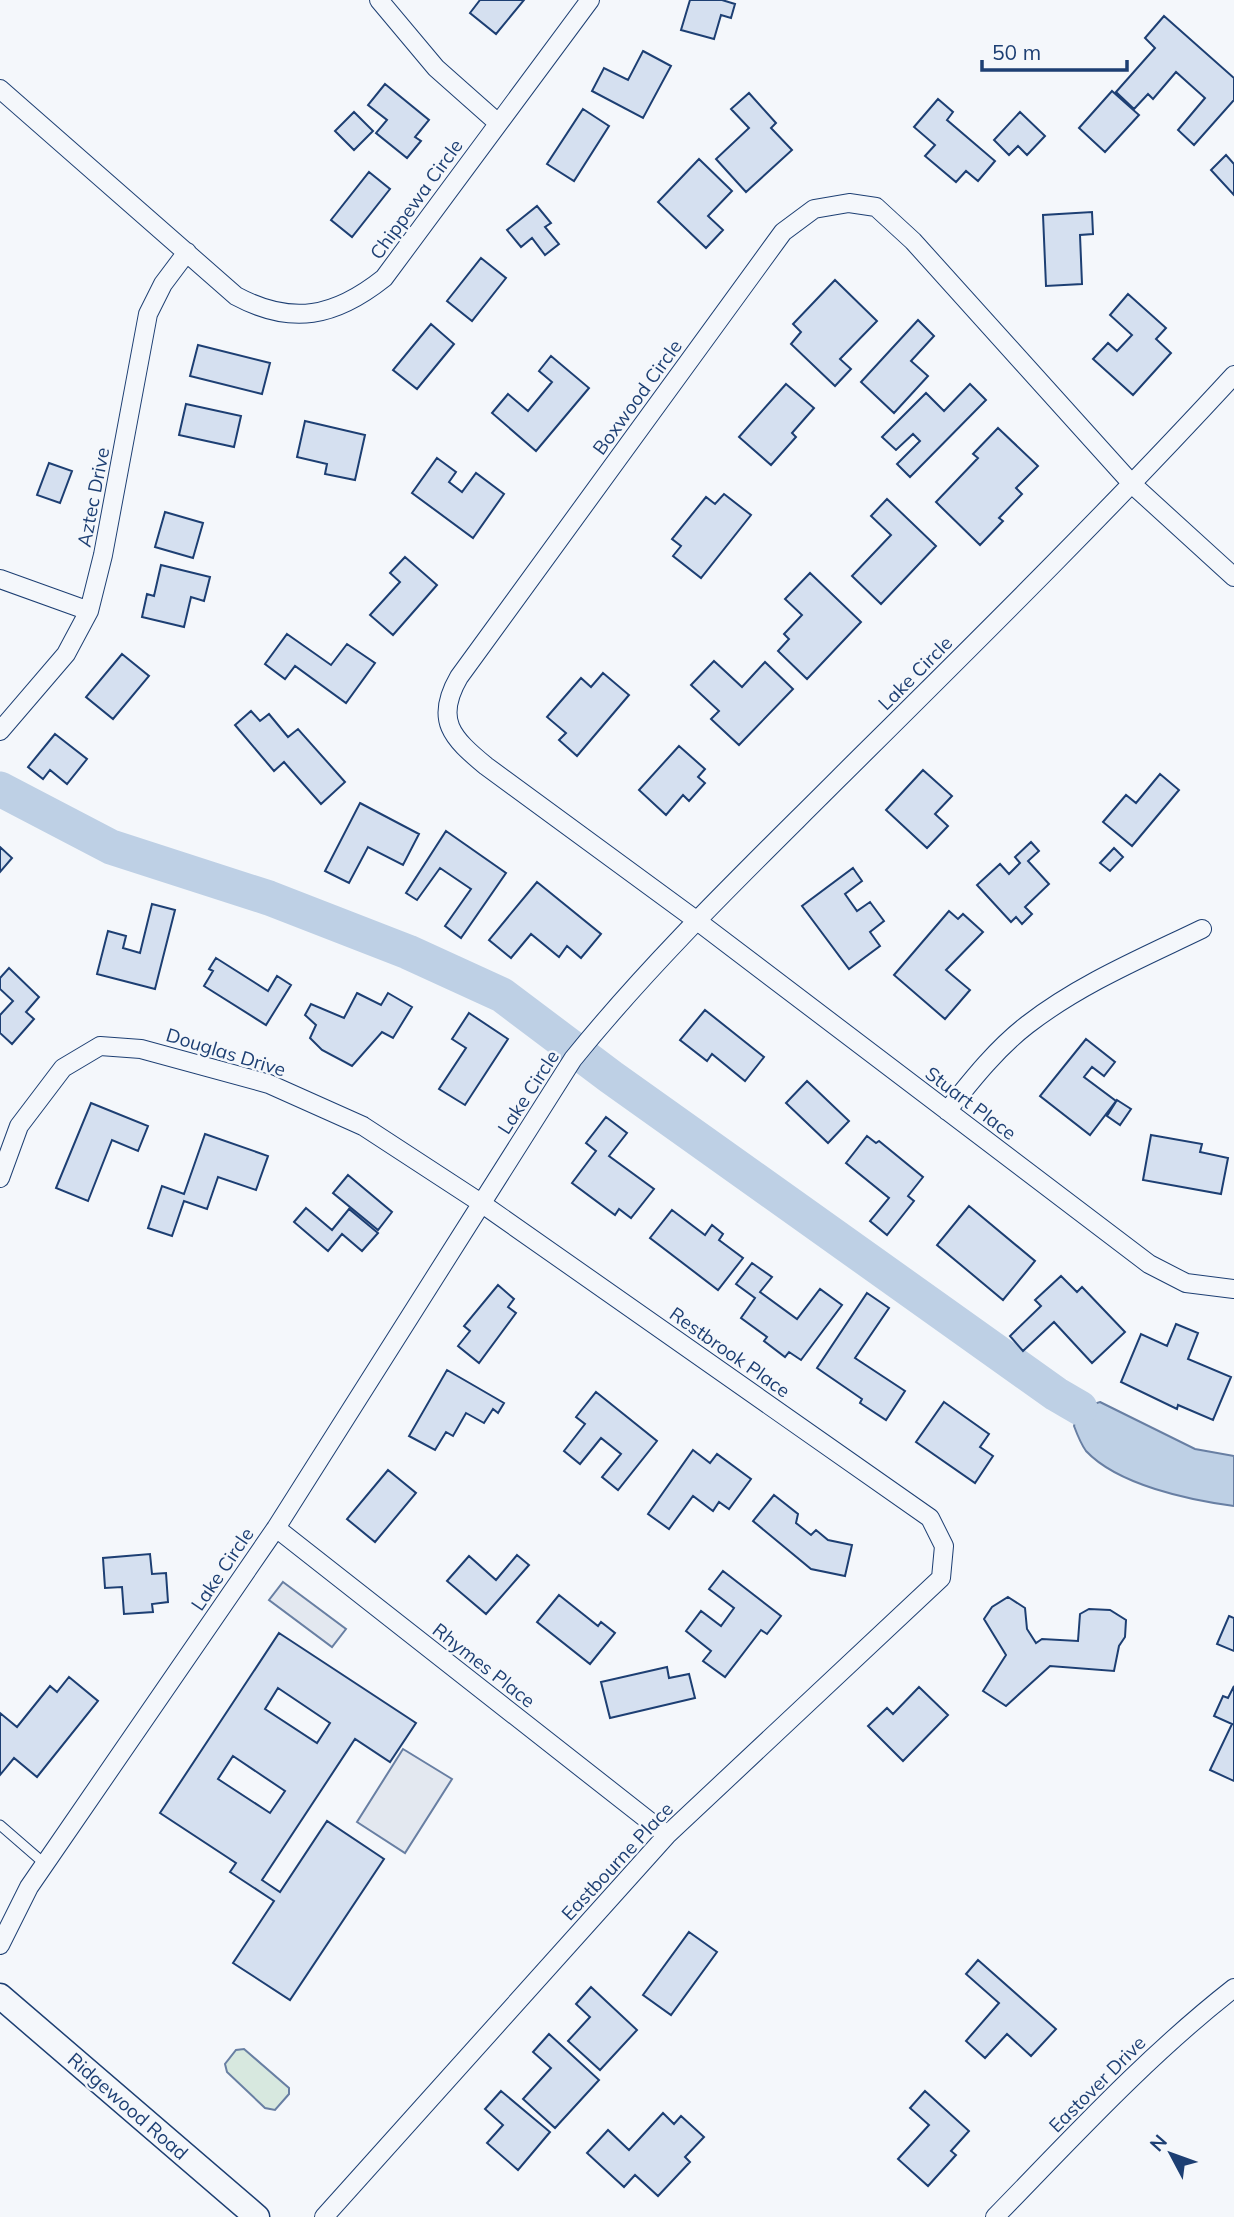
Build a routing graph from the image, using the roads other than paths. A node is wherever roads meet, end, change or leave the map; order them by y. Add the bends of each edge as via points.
1 (379, 0) edge
2 (590, 0) edge
3 (0, 89) edge
4 (498, 123) junction
5 (187, 252) junction
6 (1234, 375) edge
7 (1133, 485) junction
8 (1234, 577) edge
9 (0, 579) edge
10 (89, 611) junction
11 (0, 731) edge
12 (696, 920) junction
13 (1202, 929) dead end
14 (947, 1111) junction
15 (0, 1178) edge
16 (481, 1203) junction
17 (1234, 1289) edge
18 (275, 1528) junction
19 (944, 1546) joint
20 (0, 1825) edge
21 (667, 1835) junction
22 (44, 1864) junction
23 (0, 1945) edge
24 (1234, 1988) edge
25 (0, 1996) edge
26 (257, 2217) edge
27 (324, 2217) edge
28 (995, 2217) edge

1 - 4 street via 436,68
2 - 4 street, Chippewa Circle
3 - 5 street, Chippewa Circle
4 - 5 street, Chippewa Circle via 384,278 361,296 324,312 289,315 263,310 236,296
5 - 10 street, Aztec Drive via 148,314
6 - 7 street, Lake Circle
7 - 8 street, Boxwood Circle
7 - 12 street, Lake Circle
7 - 12 street, Boxwood Circle via 913,241 876,207 849,203 814,209 783,232 447,696 448,718 457,743
9 - 10 street
10 - 11 street, Aztec Drive via 66,654
12 - 14 street, Stuart Place
12 - 16 street, Lake Circle via 573,1059
13 - 14 street via 1084,986 1026,1025
14 - 17 street, Stuart Place via 1149,1265 1186,1283
15 - 16 street, Douglas Drive via 19,1126 33,1107 63,1068 100,1046 141,1049 269,1084 363,1126
16 - 18 street, Lake Circle
16 - 19 street, Restbrook Place via 930,1518
18 - 21 street, Rhymes Place
18 - 22 street, Lake Circle
19 - 21 street, Eastbourne Place via 941,1578
20 - 22 lane
21 - 27 street, Eastbourne Place
22 - 23 street, Lake Circle
24 - 28 street, Eastover Drive via 1121,2087
25 - 26 street, Ridgewood Road

